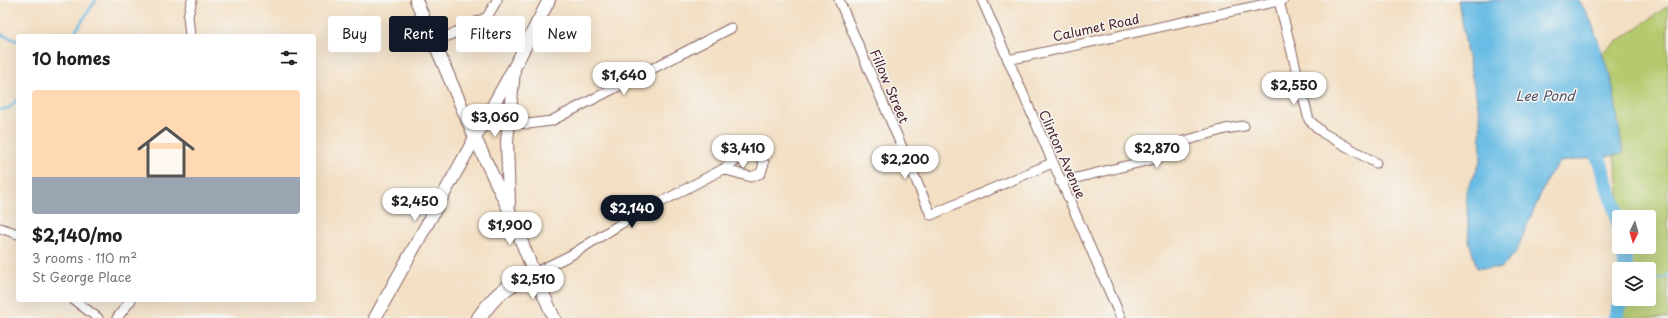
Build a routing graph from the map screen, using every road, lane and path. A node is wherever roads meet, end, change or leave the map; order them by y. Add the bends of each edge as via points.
1 (192, 0) edge
2 (416, 0) edge
3 (497, 0) edge
4 (549, 0) edge
5 (839, 0) edge
6 (982, 0) edge
7 (1281, 0) edge
8 (423, 16) edge
9 (731, 28) dead end
10 (190, 34) edge
11 (448, 36) edge
12 (438, 52) edge
13 (1008, 60) junction
14 (515, 66) junction
15 (509, 122) junction
16 (1244, 126) dead end
17 (475, 138) junction
18 (1052, 163) junction
19 (1376, 163) dead end
20 (723, 169) dead end
21 (1060, 182) junction
22 (509, 210) junction
23 (0, 228) edge
24 (16, 233) edge
25 (534, 273) junction
26 (77, 302) edge
27 (129, 302) edge
28 (483, 314) edge
29 (98, 318) edge
30 (116, 318) edge
31 (375, 318) edge
32 (554, 318) edge
33 (1121, 318) edge

1 - 10 street via 188,16
2 - 8 main road
3 - 11 street via 487,17
4 - 14 main road
5 - 18 street, Fillow Street via 931,215
6 - 13 street, Clinton Avenue
7 - 13 street, Calumet Road
7 - 19 street via 1309,120 1323,133
9 - 15 street via 551,121 528,124
12 - 17 main road
13 - 18 street, Clinton Avenue
14 - 15 main road
14 - 17 main road
15 - 22 main road
16 - 21 street via 1168,146 1158,158
17 - 22 main road
17 - 31 main road
18 - 21 street, Clinton Avenue
20 - 25 street via 622,223 571,255
21 - 33 street, Clinton Avenue
22 - 25 main road
23 - 24 street
25 - 28 highway via 495,296
25 - 32 main road
26 - 29 street
27 - 30 street

